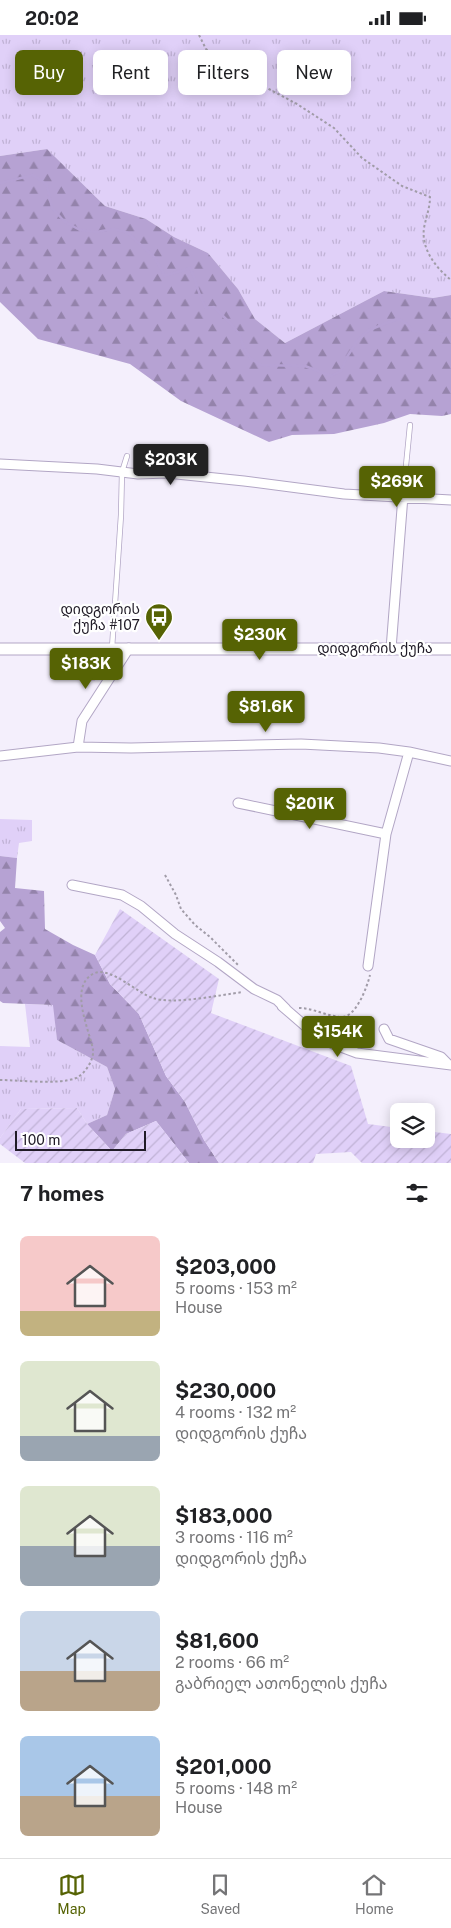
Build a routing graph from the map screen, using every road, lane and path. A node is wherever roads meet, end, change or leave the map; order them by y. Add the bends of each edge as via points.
1 (199, 35) edge
2 (451, 280) edge
3 (410, 425) dead end
4 (127, 456) dead end
5 (0, 464) edge
6 (122, 473) junction
7 (402, 496) junction
8 (451, 500) edge
9 (112, 648) junction
10 (129, 648) junction
11 (0, 649) edge
12 (391, 649) junction
13 (451, 649) edge
14 (78, 747) junction
15 (409, 752) junction
16 (0, 756) edge
17 (451, 761) edge
18 (238, 803) dead end
19 (386, 834) junction
20 (165, 875) dead end
21 (72, 885) dead end
22 (238, 965) dead end
23 (368, 966) joint
24 (245, 992) joint
25 (286, 1009) junction
26 (384, 1029) dead end
27 (450, 1064) edge
28 (0, 1080) edge

1 - 2 path via 206,49 237,71 334,128 362,158 402,186 430,197 424,239 430,256
3 - 7 lane
4 - 6 lane
5 - 6 street
6 - 7 street via 167,473 344,493
6 - 9 lane
7 - 8 street
7 - 12 street
9 - 10 street, დიდგორის ქუჩა
9 - 11 street, დიდგორის ქუჩა
10 - 12 street, დიდგორის ქუჩა
10 - 14 street via 82,721
12 - 13 street, დიდგორის ქუჩა
14 - 15 street via 301,744
14 - 16 street
15 - 17 street
15 - 19 street
18 - 19 street
19 - 23 street
20 - 22 path via 181,909
21 - 25 street via 122,895 141,906 175,934
23 - 25 path via 371,972 366,992 351,1013 343,1017 306,1008
24 - 25 street via 266,997
24 - 28 path via 166,1001 152,998 112,975 96,973 87,979 82,993 81,1007 94,1053 82,1074 62,1080
25 - 27 street via 310,1031 357,1053
26 - 27 street via 389,1039 441,1057

